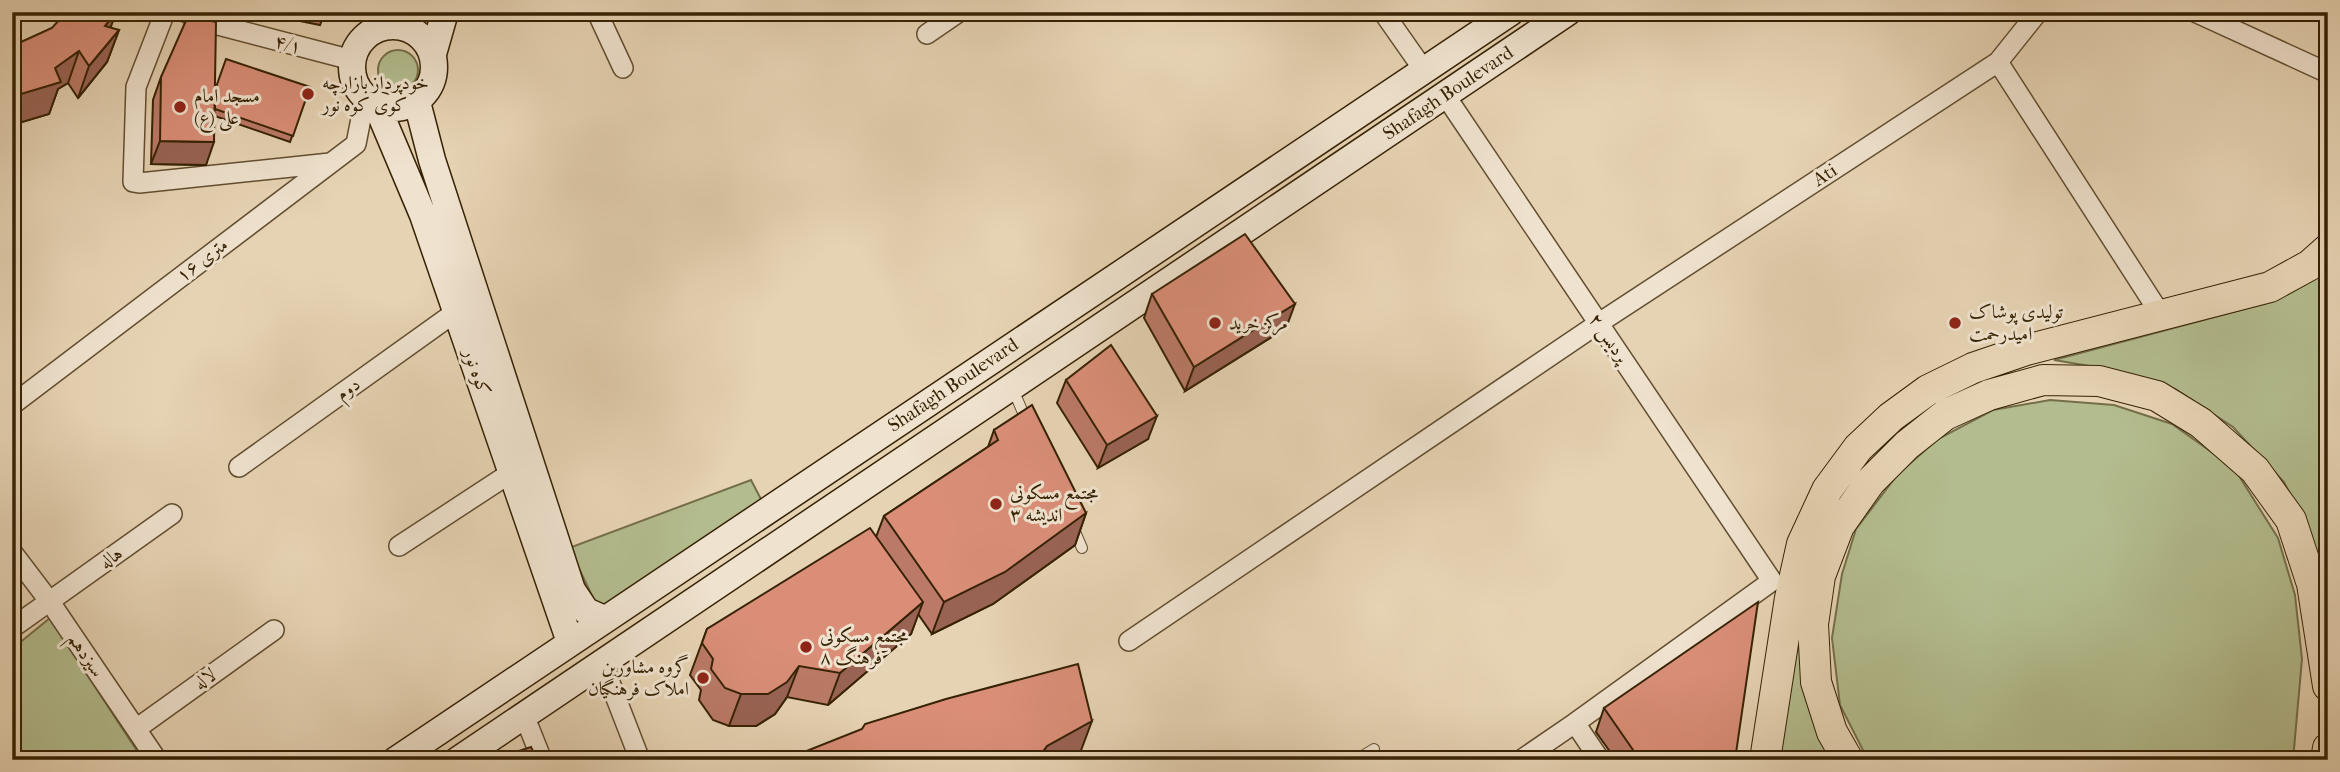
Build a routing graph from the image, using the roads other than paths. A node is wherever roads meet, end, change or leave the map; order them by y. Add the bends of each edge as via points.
1 (165, 12) edge
2 (185, 12) edge
3 (445, 12) edge
4 (597, 12) edge
5 (959, 12) edge
6 (1382, 12) edge
7 (1511, 12) edge
8 (1568, 12) edge
9 (2038, 12) edge
10 (2195, 12) edge
11 (396, 19) edge
12 (928, 34) dead end
13 (433, 54) junction
14 (352, 61) junction
15 (1998, 62) junction
16 (623, 68) dead end
17 (1423, 69) junction
18 (2328, 73) edge
19 (1445, 95) junction
20 (371, 102) junction
21 (417, 102) junction
22 (330, 163) junction
23 (2328, 249) edge
24 (457, 312) junction
25 (2161, 315) junction
26 (1599, 323) junction
27 (1012, 387) junction
28 (12, 405) edge
29 (1033, 436) edge
30 (239, 467) dead end
31 (512, 471) junction
32 (1066, 511) edge
33 (172, 514) dead end
34 (399, 546) dead end
35 (1082, 548) dead end
36 (12, 552) edge
37 (50, 602) junction
38 (571, 621) junction
39 (12, 628) edge
40 (274, 630) dead end
41 (1129, 641) dead end
42 (602, 662) junction
43 (2328, 686) edge
44 (524, 715) junction
45 (1575, 723) junction
46 (136, 729) junction
47 (2328, 748) edge
48 (1374, 749) dead end
49 (463, 758) edge
50 (156, 760) edge
51 (396, 760) edge
52 (542, 760) edge
53 (640, 760) edge
54 (1356, 760) edge
55 (1521, 760) edge
56 (1600, 760) edge
57 (1765, 760) edge
58 (1848, 760) edge
59 (2326, 760) edge

1 - 22 street via 136,87 133,182
2 - 14 street, ۴/۱ via 203,22
3 - 13 main road
4 - 16 street
5 - 12 street
6 - 17 street
7 - 17 main road, Shafagh Boulevard
8 - 19 main road, Shafagh Boulevard
9 - 15 street, Ati
10 - 18 street
11 - 13 main road via 427,42
11 - 14 main road via 366,36
13 - 21 main road via 433,80
14 - 20 main road via 357,88
15 - 25 street
15 - 26 street, Ati
17 - 38 main road, Shafagh Boulevard via 604,619
19 - 26 street, پردیس ۲
19 - 27 main road, Shafagh Boulevard
20 - 21 main road via 390,109
20 - 22 street, ۱۶ متری via 356,144
20 - 24 main road, کوه نور via 423,215
21 - 38 main road, کوه نور via 572,590
22 - 28 street, ۱۶ متری
23 - 25 main road via 2310,265 2270,287
24 - 30 street, دوم
24 - 31 main road, کوه نور
25 - 57 main road via 1973,368 1928,390 1858,447 1828,490 1802,544
26 - 41 street, Ati
26 - 45 street, پردیس ۲ via 1773,580
27 - 29 lane
27 - 42 main road, Shafagh Boulevard
31 - 34 street
31 - 38 main road, کوه نور
32 - 35 lane
33 - 37 street, هاله
36 - 37 street, سیزدهم
37 - 39 street, هاله
37 - 46 street, سیزدهم
38 - 51 main road, Shafagh Boulevard
40 - 46 street, لاله
42 - 44 main road, Shafagh Boulevard
42 - 53 street
43 - 58 main road via 2312,584 2291,520 2255,471 2201,423 2157,396 2099,381 2043,380 1989,395 1945,415 1870,482 1839,526 1820,576 1813,624 1816,682 1832,733
44 - 49 main road, Shafagh Boulevard
44 - 52 street
45 - 55 street
45 - 56 street
46 - 50 street, سیزدهم
47 - 59 main road
48 - 54 lane

